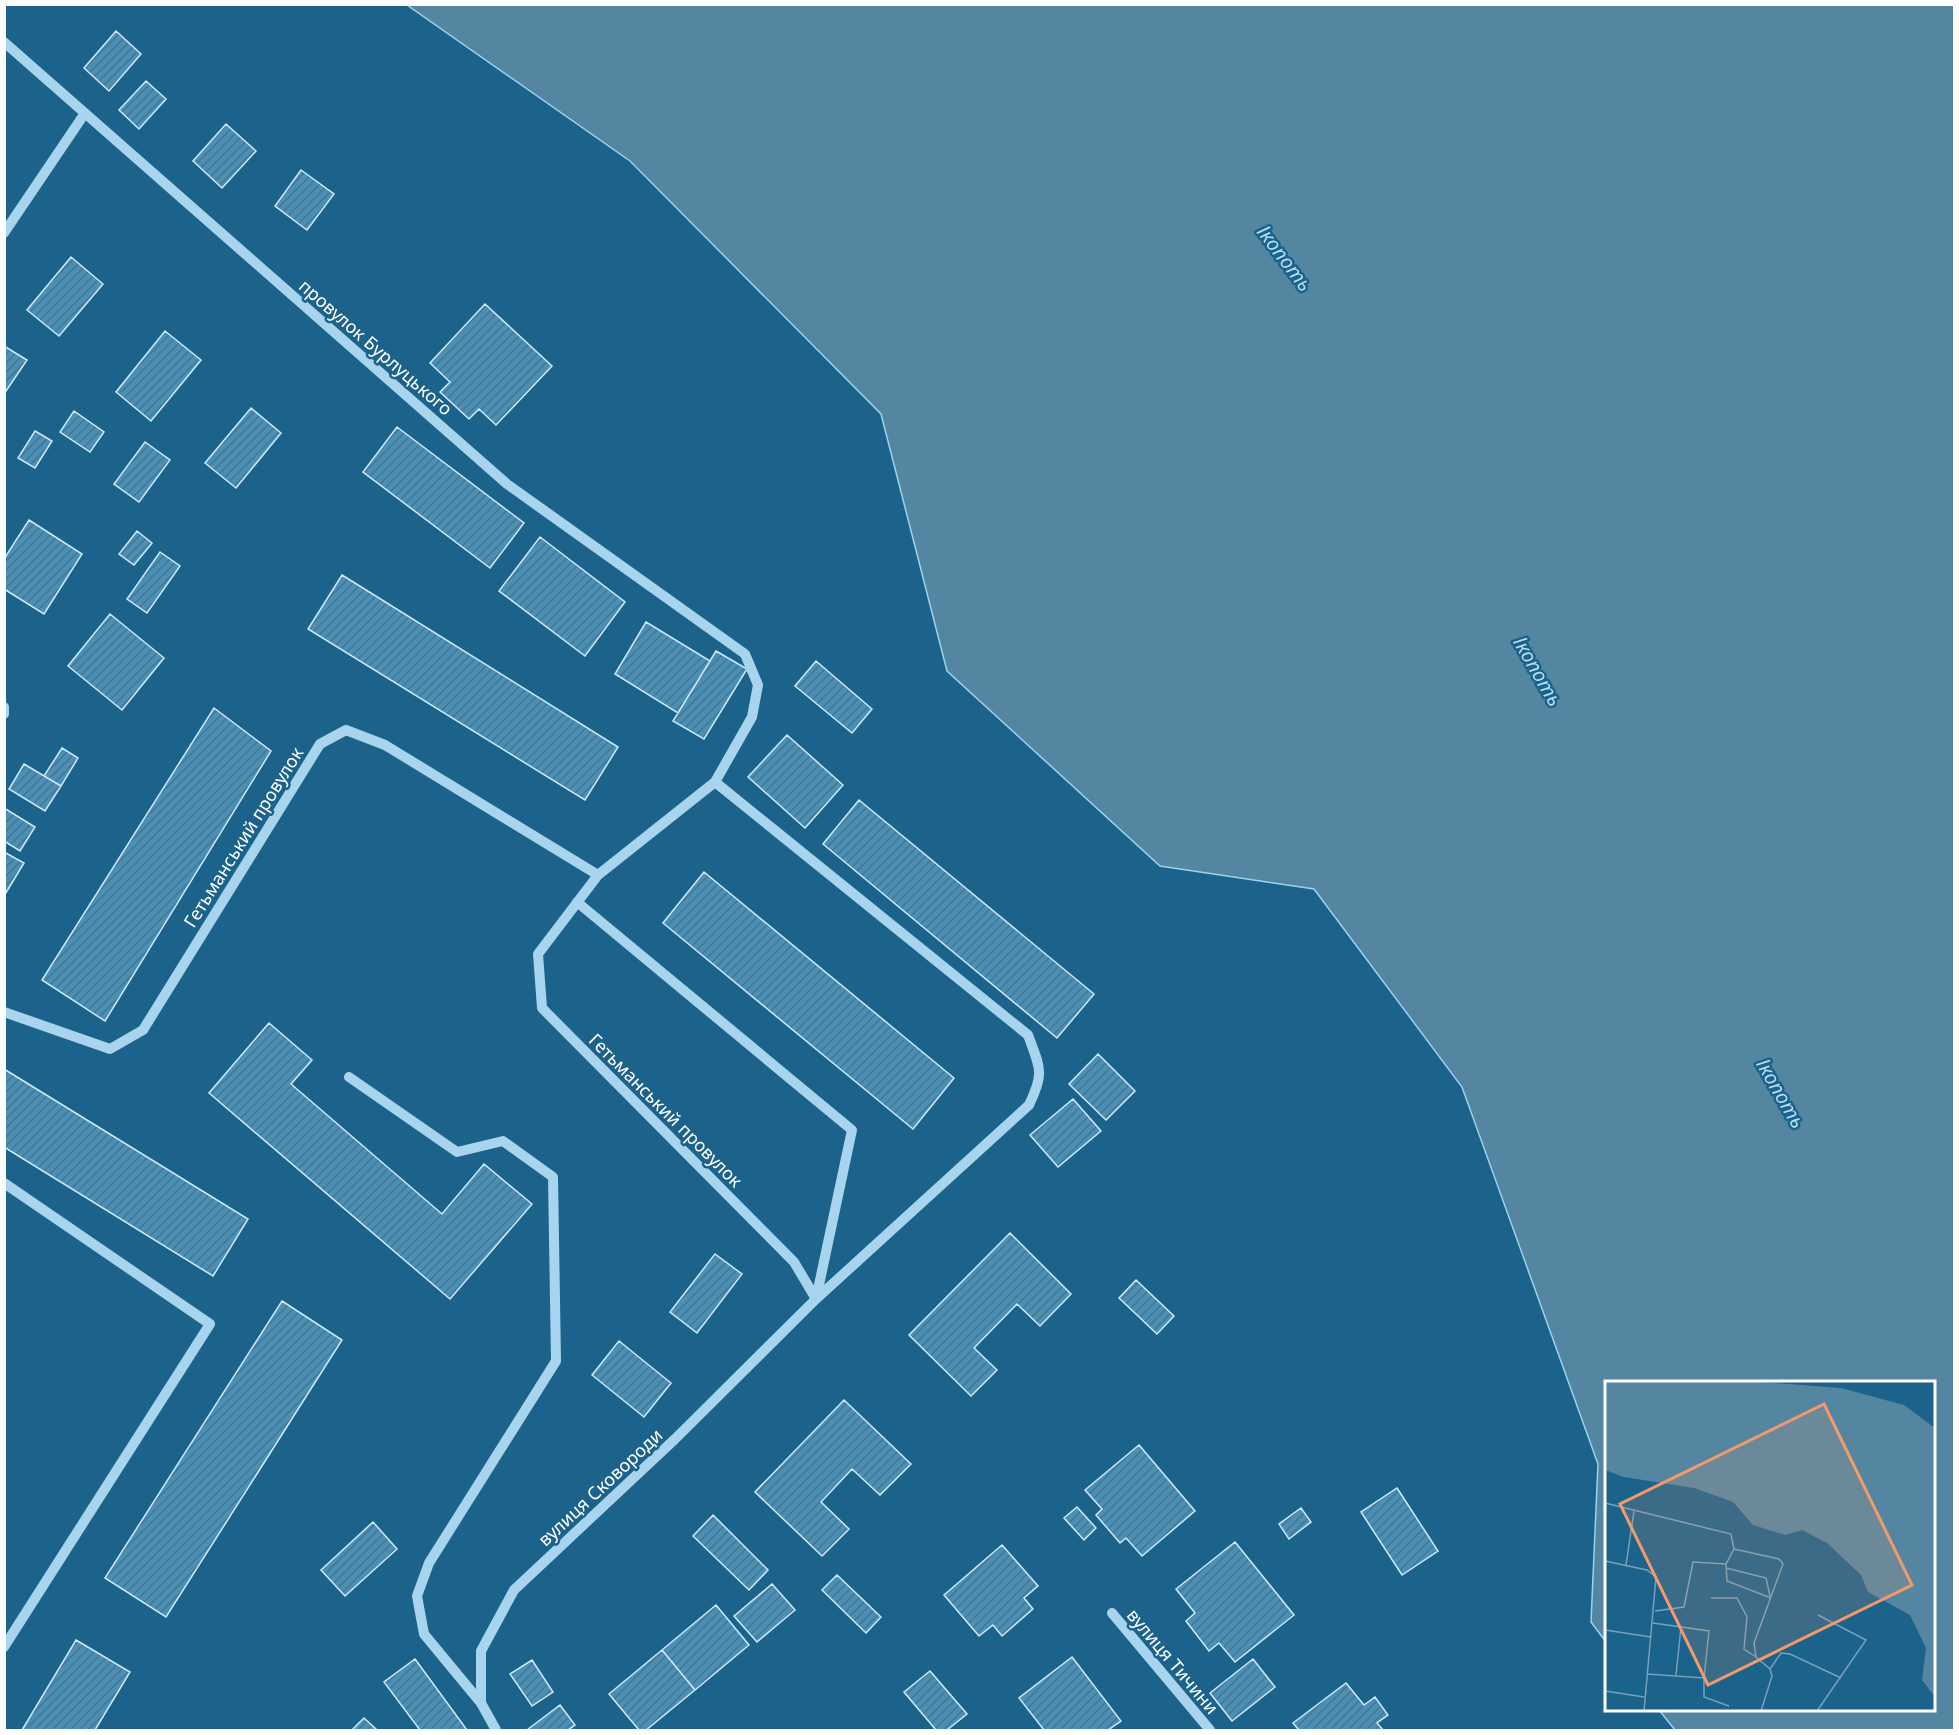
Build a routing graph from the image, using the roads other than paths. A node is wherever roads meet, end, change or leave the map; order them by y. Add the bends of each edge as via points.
1 (4, 42) edge
2 (85, 114) junction
3 (4, 233) edge
4 (745, 654) joint
5 (4, 707) edge
6 (4, 714) edge
7 (715, 782) junction
8 (598, 875) junction
9 (577, 902) junction
10 (4, 1012) edge
11 (349, 1077) dead end
12 (5, 1186) edge
13 (816, 1299) junction
14 (1112, 1613) dead end
15 (4, 1647) edge
16 (481, 1703) junction
17 (496, 1731) edge
18 (1210, 1731) edge

1 - 2 street, провулок Бурлуцького
2 - 3 street
2 - 4 street, провулок Бурлуцького via 507,484
4 - 7 street, Гетьманський провулок via 758,684 752,717
5 - 6 street
7 - 8 street, Гетьманський провулок
7 - 13 street, вулиця Сковороди via 1028,1035 1038,1062 1040,1082 1029,1104
8 - 9 street, Гетьманський провулок
8 - 10 street, Гетьманський провулок via 385,745 346,730 320,744 143,1030 110,1049
9 - 13 street, Гетьманський провулок via 538,954 542,1008 794,1262
9 - 13 street via 852,1130
11 - 16 street via 457,1152 503,1141 553,1177 556,1361 429,1563 417,1596 424,1634
12 - 15 street via 210,1324
13 - 16 street, вулиця Сковороди via 514,1590 481,1651
14 - 18 street, вулиця Тичини
16 - 17 street, вулиця Сковороди

